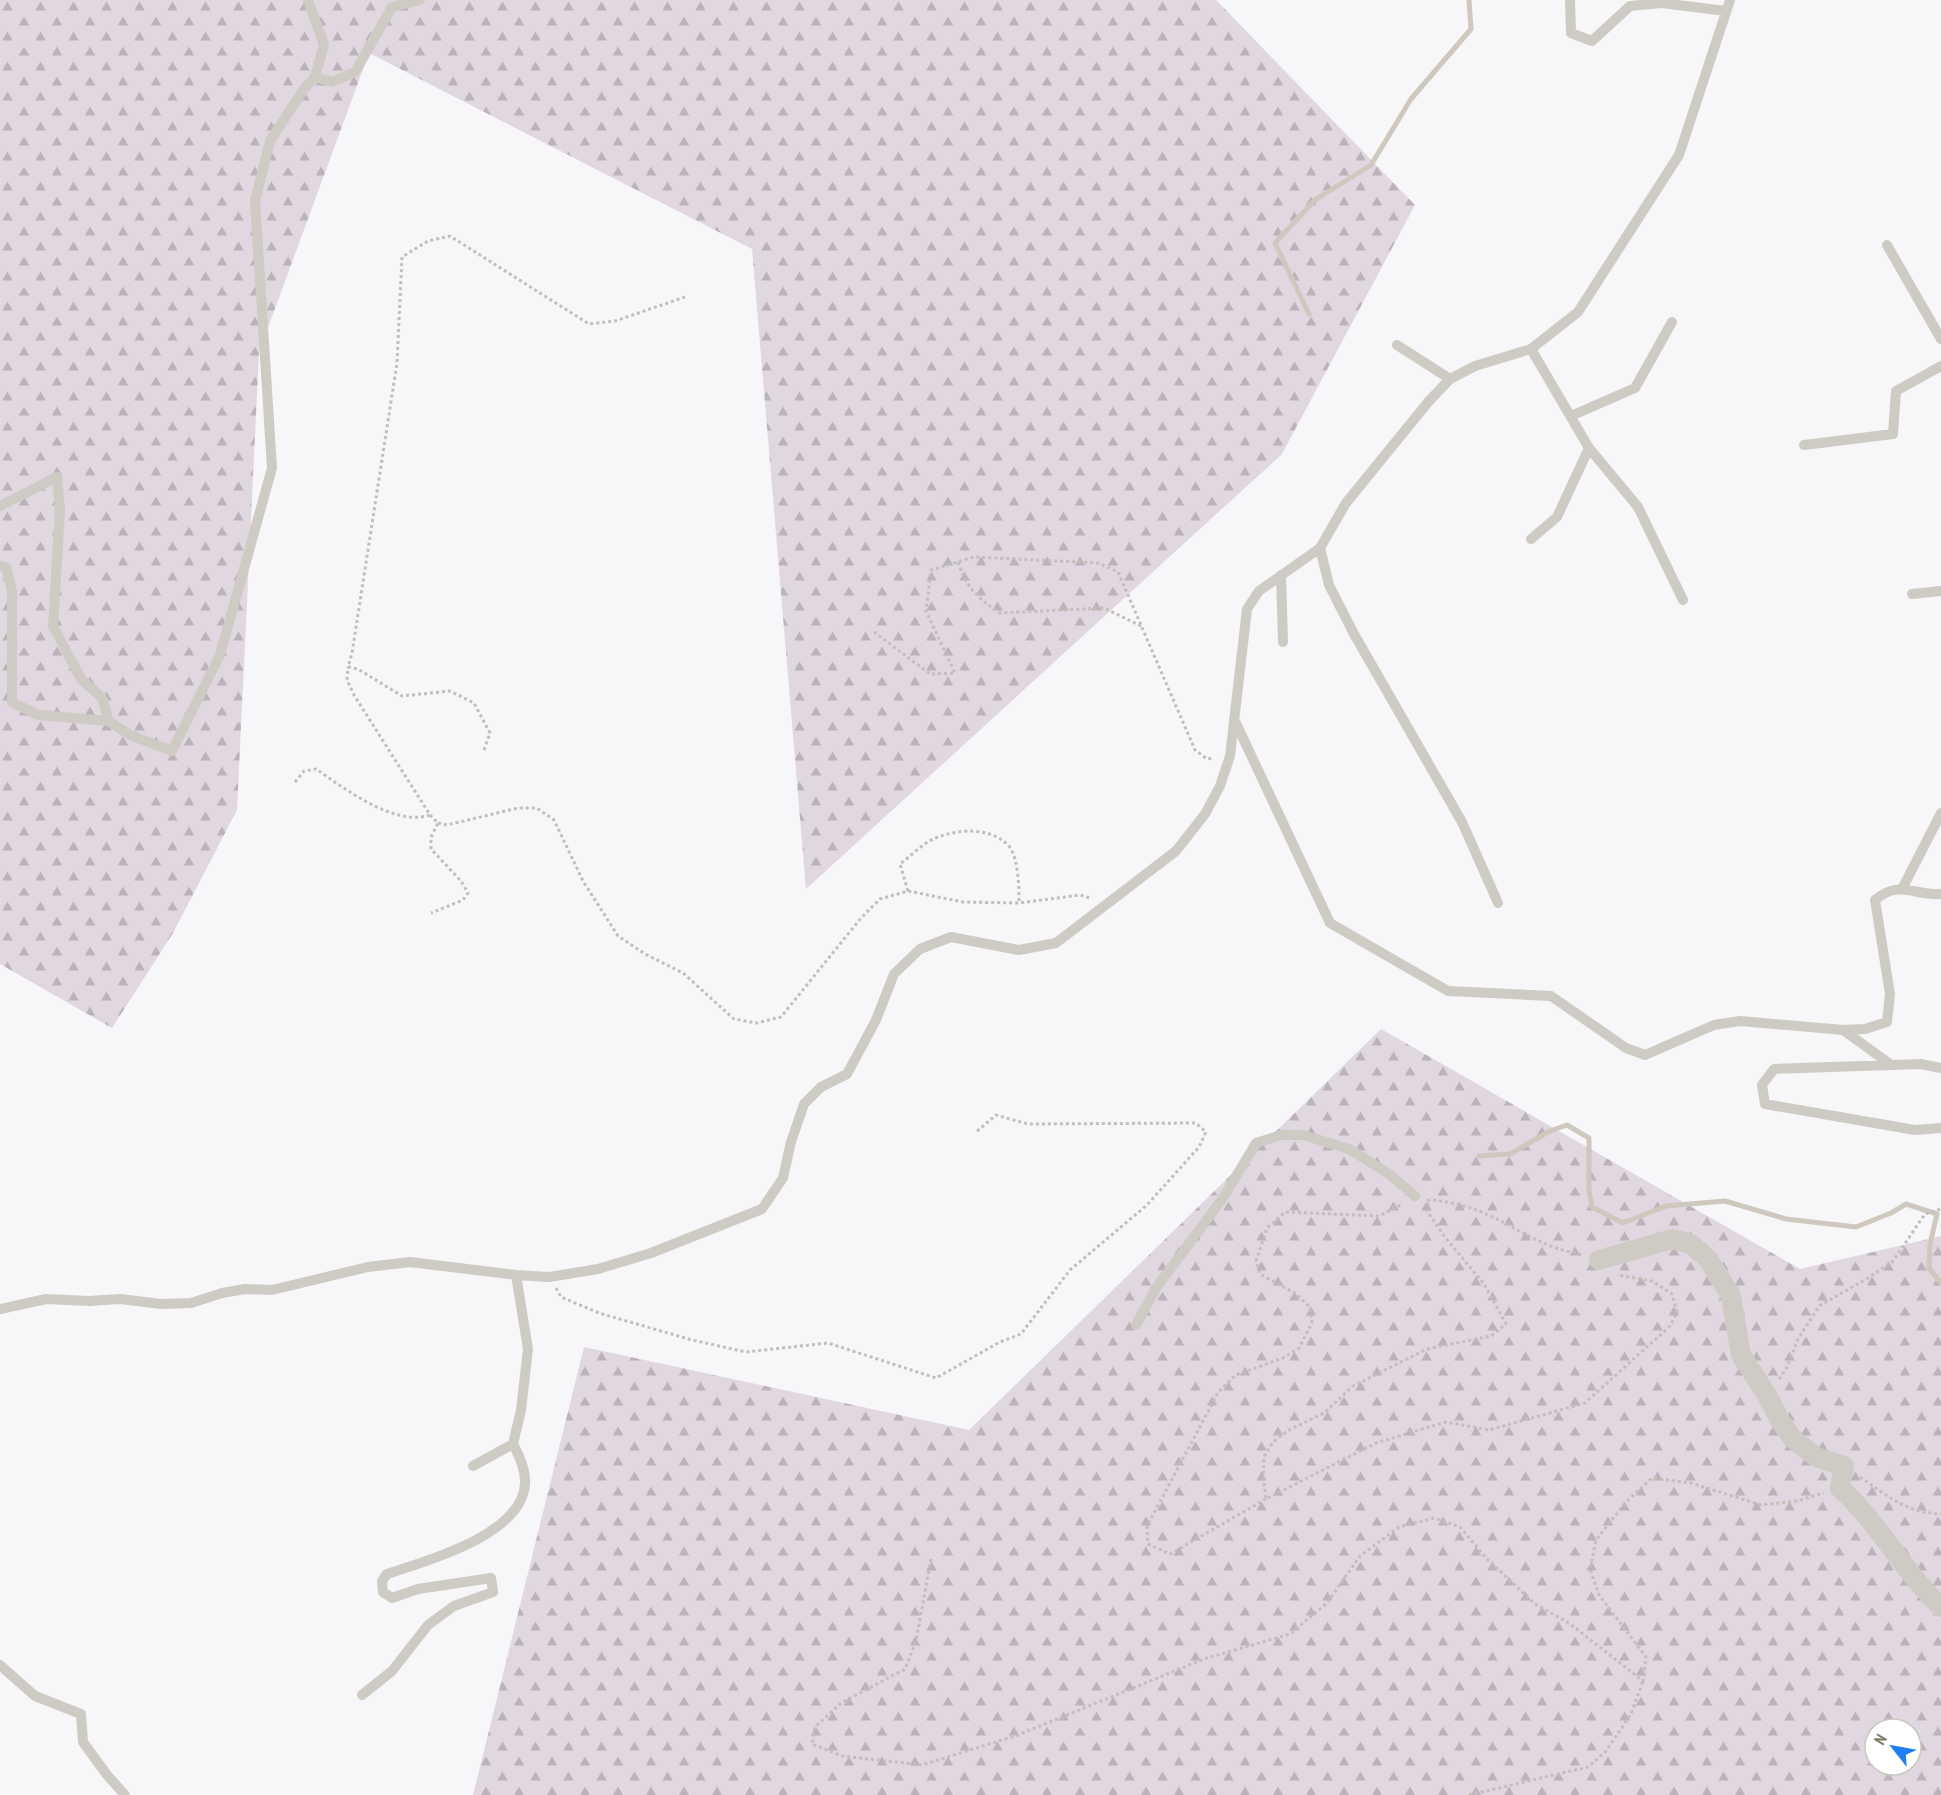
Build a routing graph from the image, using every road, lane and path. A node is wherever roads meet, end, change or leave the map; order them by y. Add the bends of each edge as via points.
1 (308, 0) edge
2 (420, 0) edge
3 (1570, 0) edge
4 (1730, 0) edge
5 (1726, 11) junction
6 (315, 77) junction
7 (1887, 245) dead end
8 (685, 297) dead end
9 (1672, 322) dead end
10 (1941, 339) edge
11 (1397, 345) dead end
12 (1531, 349) junction
13 (1941, 366) edge
14 (1450, 379) junction
15 (1571, 416) junction
16 (1804, 445) dead end
17 (1590, 448) junction
18 (0, 506) edge
19 (1531, 538) dead end
20 (1320, 548) junction
21 (958, 562) junction
22 (0, 566) edge
23 (1281, 575) junction
24 (1941, 591) edge
25 (1912, 594) dead end
26 (1683, 600) dead end
27 (1142, 627) junction
28 (873, 632) dead end
29 (1282, 642) dead end
30 (348, 667) junction
31 (1234, 718) junction
32 (109, 721) junction
33 (484, 750) dead end
34 (1230, 756) junction
35 (295, 782) dead end
36 (1941, 813) edge
37 (430, 815) junction
38 (438, 823) junction
39 (1902, 889) junction
40 (908, 891) junction
41 (1941, 894) edge
42 (1019, 903) junction
43 (1498, 903) dead end
44 (1108, 904) junction
45 (431, 913) dead end
46 (1843, 1030) junction
47 (1890, 1064) junction
48 (1941, 1068) edge
49 (1941, 1128) edge
50 (975, 1133) dead end
51 (1415, 1196) junction
52 (1428, 1200) junction
53 (1941, 1209) edge
54 (1599, 1260) junction
55 (516, 1275) junction
56 (549, 1277) junction
57 (0, 1309) edge
58 (1136, 1325) dead end
59 (1767, 1395) junction
60 (513, 1444) junction
61 (473, 1466) dead end
62 (1844, 1466) junction
63 (1840, 1488) junction
64 (1266, 1499) junction
65 (1941, 1514) edge
66 (931, 1559) dead end
67 (1941, 1607) edge
68 (0, 1665) edge
69 (1642, 1681) junction
70 (362, 1695) dead end
71 (125, 1795) edge
72 (1469, 1795) edge

1 - 6 lane via 324,45
2 - 6 lane via 392,6 355,72 332,82
3 - 5 lane via 1571,33 1592,41 1630,6 1662,3
4 - 5 lane
5 - 12 lane via 1679,155 1578,312
6 - 32 lane via 270,141 255,201 273,468 220,655 172,751 130,735
7 - 10 lane
8 - 30 path via 615,321 589,324 450,236 428,241 402,257 397,363
9 - 15 lane via 1635,388
11 - 14 lane
12 - 14 lane
12 - 15 lane
13 - 16 lane via 1896,391 1893,434
14 - 20 lane via 1346,503
15 - 17 lane
17 - 19 lane via 1557,517
17 - 26 lane via 1638,507
18 - 32 lane via 57,477 60,511 53,626 81,679 102,698
20 - 23 lane
20 - 43 lane via 1329,585 1462,822
21 - 27 path via 966,584 1000,613 1104,608
21 - 27 path via 974,557 1098,562 1118,572
21 - 28 path via 931,570 926,611 955,673 930,675
22 - 32 lane via 6,567 12,591 12,702 38,715
23 - 29 lane
23 - 31 lane via 1259,591 1247,609
24 - 25 lane
27 - 34 path via 1195,750 1207,759
30 - 33 path via 402,696 450,691 474,703 490,733
30 - 37 path via 347,680 354,695
31 - 34 lane
31 - 46 lane via 1330,923 1448,991 1551,996 1626,1048 1645,1055 1714,1025 1740,1021
34 - 44 lane via 1205,814 1176,851
35 - 37 path via 304,771 316,769 380,808 420,819
36 - 39 lane
37 - 38 path
38 - 40 path via 447,825 518,808 537,808 554,820 583,881 618,936 683,973 734,1019 757,1023 781,1017 880,899
38 - 45 path via 431,837 431,849 468,893 463,900
39 - 41 lane
39 - 46 lane via 1886,891 1875,900 1890,994 1887,1022
40 - 42 path via 963,902
40 - 42 path via 900,864 936,837 966,831 989,832 1009,846 1019,877
42 - 44 path via 1080,895
44 - 56 lane via 1056,943 1020,950 951,937 920,949 894,974 876,1020 847,1074 821,1086 804,1104 783,1178 762,1209 651,1253 598,1269
46 - 47 lane
47 - 48 lane
47 - 49 lane via 1774,1069 1762,1085 1765,1104 1915,1130
50 - 56 path via 996,1115 1028,1124 1196,1123 1206,1132 1199,1147 1147,1205 1070,1270 1021,1334 936,1378 828,1343 746,1352 692,1340 599,1313 561,1297
51 - 52 path
51 - 58 lane via 1389,1173 1349,1149 1303,1135 1281,1135 1256,1143 1223,1198 1156,1288
51 - 64 path via 1379,1216 1285,1212 1267,1228 1256,1261 1260,1274 1296,1294 1310,1307 1312,1323 1299,1348 1236,1375 1219,1391 1147,1526 1148,1544 1170,1554
52 - 54 path via 1442,1199 1483,1211 1556,1248
52 - 64 path via 1426,1210 1484,1284 1506,1324 1491,1336 1427,1349 1353,1386 1324,1413 1289,1430 1273,1442 1264,1457
53 - 59 path via 1925,1214 1893,1261 1819,1306 1798,1339 1787,1367
54 - 59 street via 1672,1239 1691,1244 1708,1259 1731,1296 1741,1355
54 - 64 path via 1609,1274 1652,1281 1672,1294 1677,1312 1670,1326 1585,1403 1489,1430 1446,1422 1376,1443
55 - 56 lane
55 - 57 lane via 410,1262 368,1266 272,1290 222,1293 191,1303 46,1299
55 - 60 lane via 528,1349
59 - 62 street via 1792,1438 1816,1457
60 - 61 lane
60 - 70 lane via 525,1484 508,1519 461,1549 387,1574 382,1581 383,1592 392,1598 418,1589 491,1578 493,1592 454,1606 428,1625 392,1671
62 - 63 street
62 - 65 path via 1902,1506
63 - 67 street via 1860,1506 1921,1589
63 - 69 path via 1761,1505 1691,1483 1652,1478 1626,1502 1596,1540 1590,1569 1599,1595 1646,1657
66 - 69 path via 916,1641 905,1669 841,1703 815,1727 812,1744 842,1756 922,1765 1018,1735 1204,1659 1290,1634 1327,1603 1360,1556 1399,1527 1434,1518 1460,1527 1486,1558 1535,1604 1569,1623
68 - 71 lane via 35,1696 81,1713 83,1742
69 - 72 path via 1631,1713 1606,1752 1588,1767

